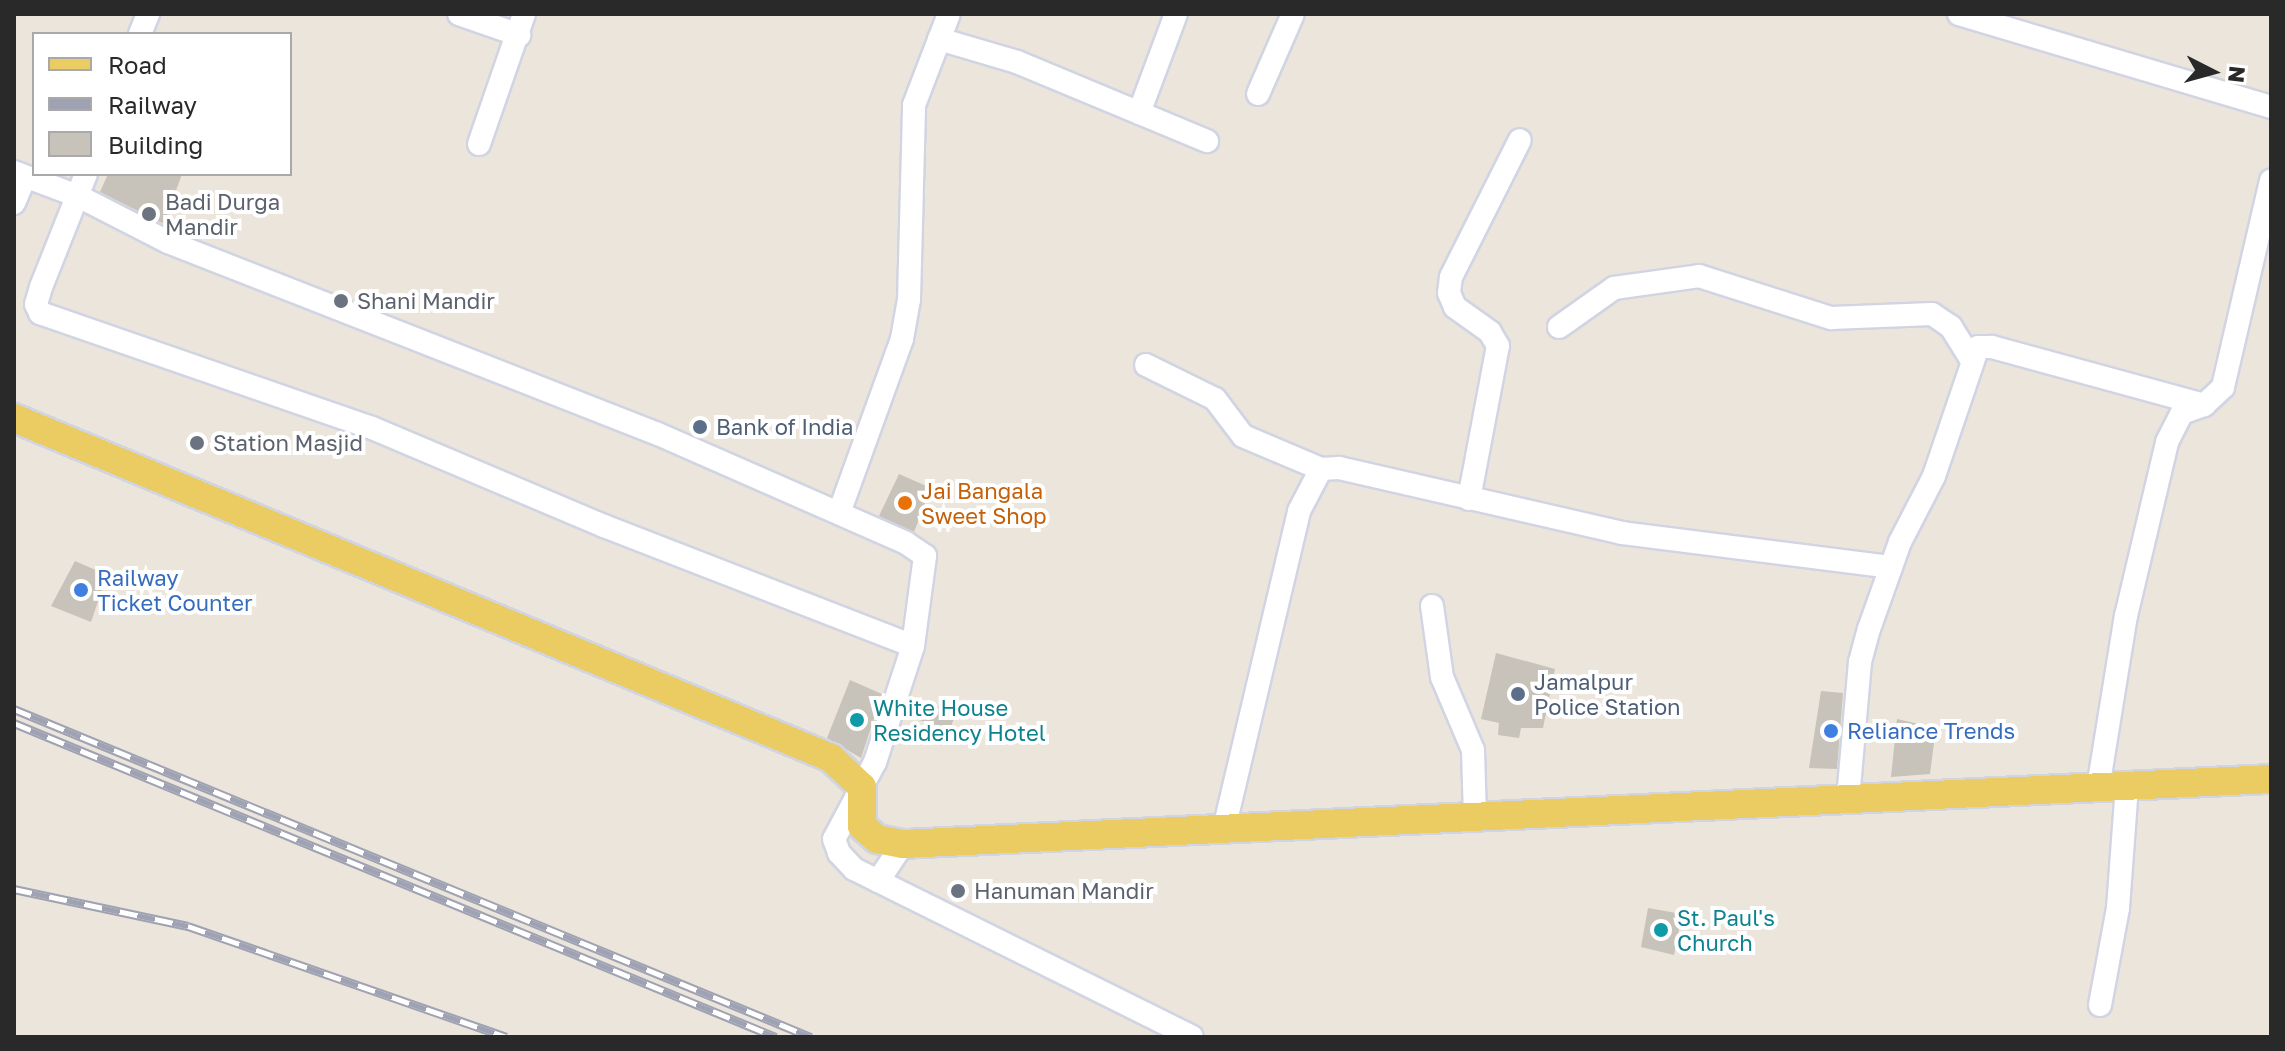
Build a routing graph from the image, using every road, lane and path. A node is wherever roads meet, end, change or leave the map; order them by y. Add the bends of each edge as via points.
1 (459, 14) edge
2 (949, 14) edge
3 (1176, 14) edge
4 (1293, 14) edge
5 (1959, 14) edge
6 (522, 25) edge
7 (939, 39) junction
8 (1258, 94) dead end
9 (2271, 107) edge
10 (1139, 113) junction
11 (1520, 140) dead end
12 (1207, 141) dead end
13 (479, 144) dead end
14 (19, 175) edge
15 (85, 176) edge
16 (2271, 181) edge
17 (78, 196) junction
18 (14, 203) edge
19 (2268, 208) edge
20 (1559, 327) dead end
21 (1971, 359) junction
22 (1146, 365) dead end
23 (2204, 405) junction
24 (14, 418) edge
25 (1321, 469) junction
26 (1469, 499) junction
27 (839, 513) junction
28 (1891, 567) junction
29 (1432, 606) dead end
30 (913, 646) junction
31 (2271, 779) edge
32 (2127, 786) junction
33 (862, 787) junction
34 (2098, 788) junction
35 (1848, 799) junction
36 (1475, 817) junction
37 (1224, 829) junction
38 (903, 844) junction
39 (878, 881) junction
40 (2100, 1005) dead end
41 (1192, 1037) edge

1 - 6 street
2 - 7 street
3 - 10 street
4 - 8 street
5 - 9 street
6 - 13 street
7 - 10 street via 1017,62
7 - 27 street via 914,105 909,143 909,300 902,339
10 - 12 street
11 - 26 street via 1451,277 1449,293 1455,307 1490,332 1498,346
14 - 17 street
14 - 18 street
15 - 17 street
16 - 19 street
17 - 27 street via 168,242 658,434
17 - 30 street via 41,287 36,304 40,313 372,428 604,526
19 - 23 street via 2230,369 2216,397
20 - 21 street via 1614,288 1699,276 1831,318 1932,314 1951,327
21 - 23 street via 1978,347 1992,347
21 - 28 street via 1934,476
22 - 25 street via 1215,399 1243,436
23 - 34 street via 2182,413 2167,442 2126,616
24 - 33 main road via 831,758
25 - 26 street via 1339,468
25 - 37 street via 1299,511
26 - 28 street via 1622,533
27 - 30 street via 925,556
28 - 35 street via 1860,662
29 - 36 street via 1442,677 1473,750
30 - 33 street
31 - 32 main road
32 - 34 main road
32 - 40 street via 2118,908
33 - 38 main road via 862,826 877,839
33 - 39 street via 834,839 854,869
34 - 35 main road
35 - 36 main road
36 - 37 main road
37 - 38 main road
38 - 39 street
39 - 41 street

